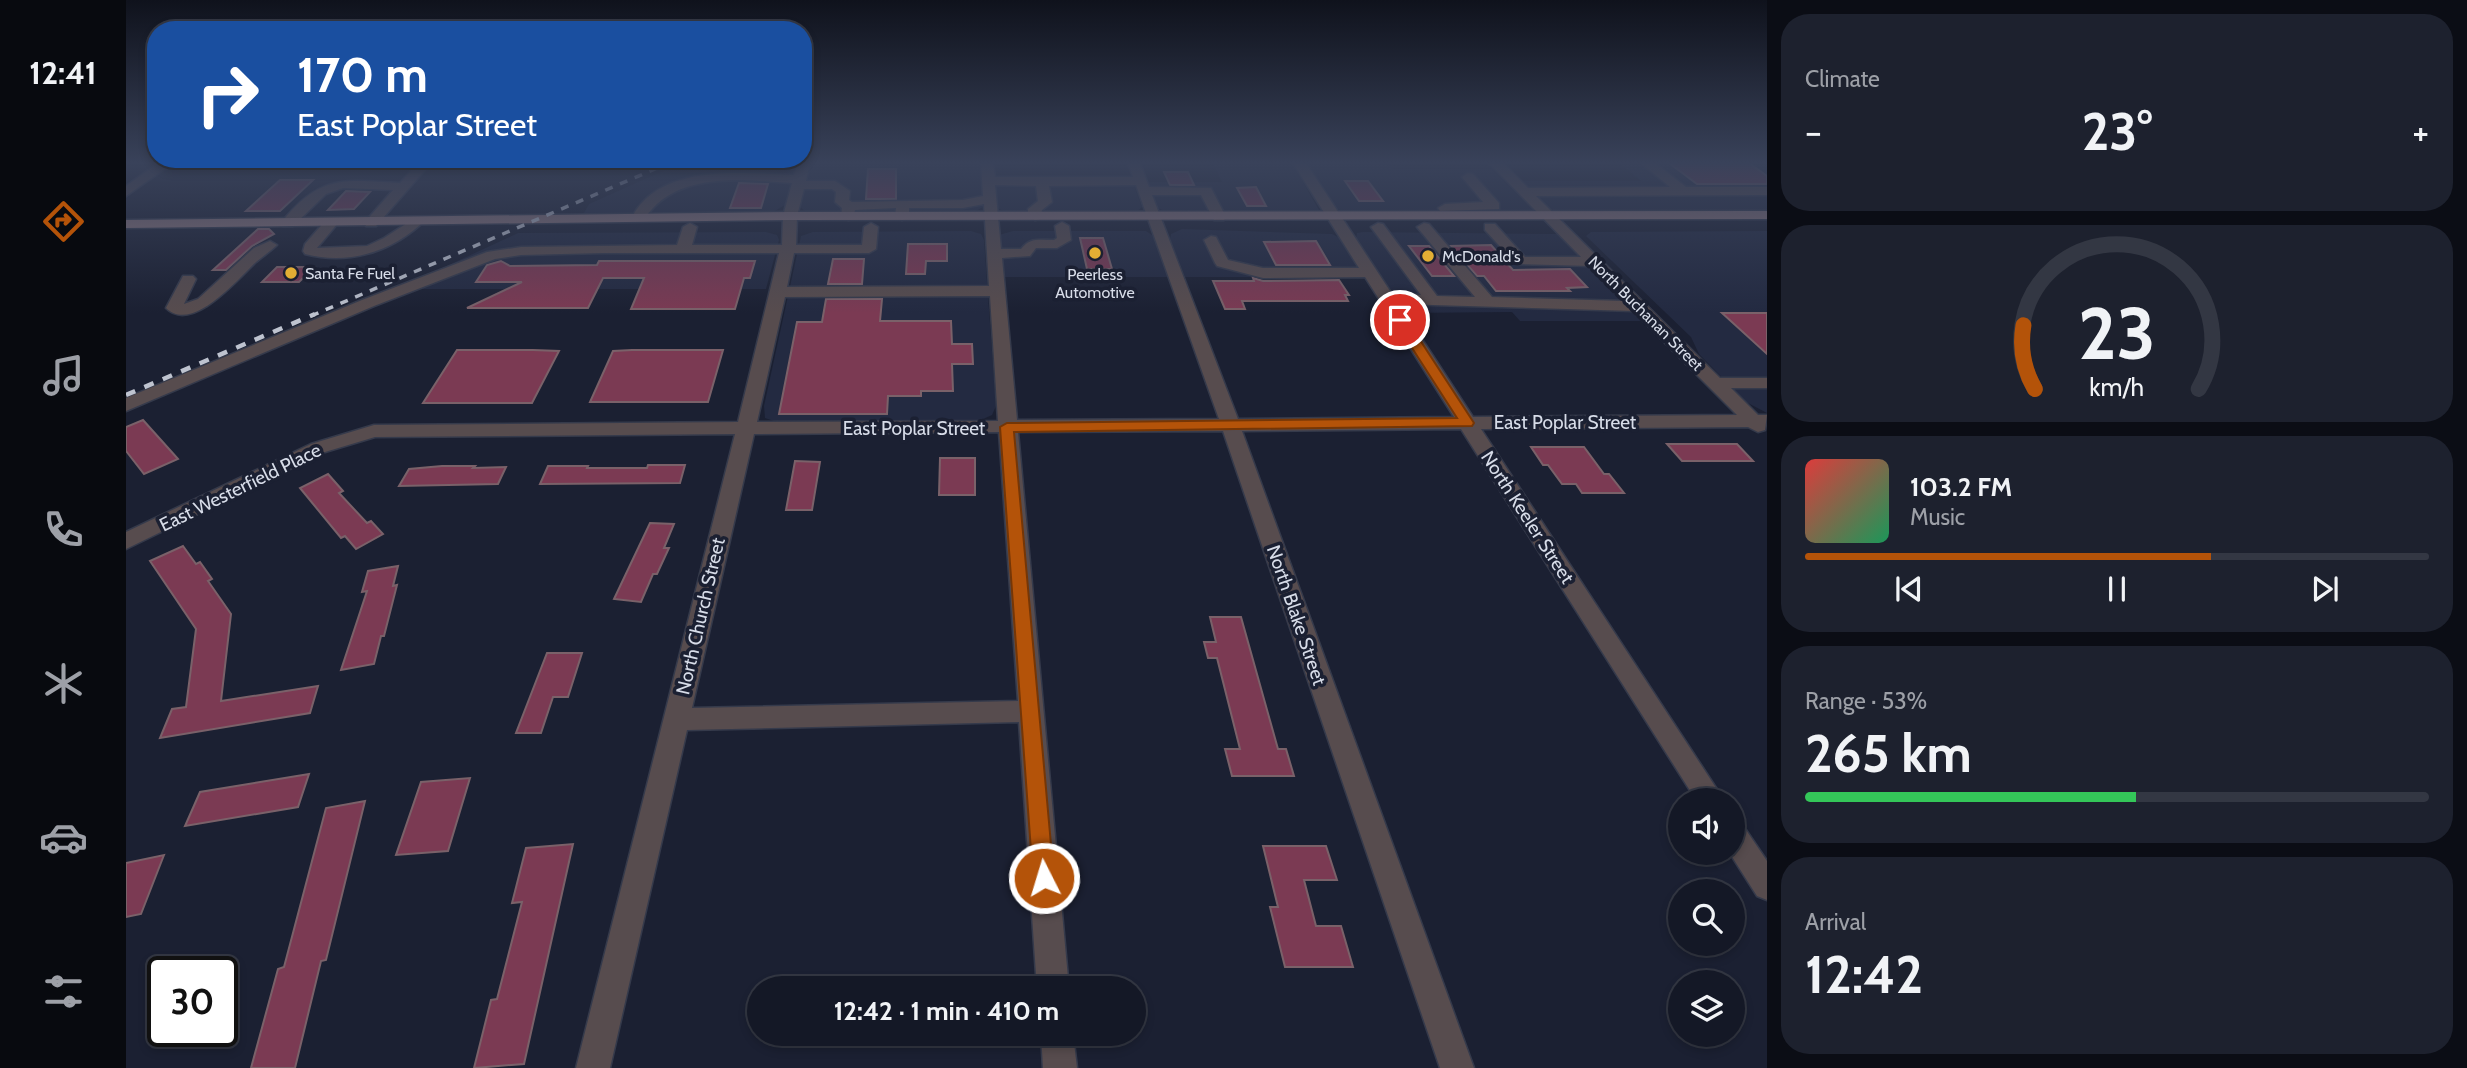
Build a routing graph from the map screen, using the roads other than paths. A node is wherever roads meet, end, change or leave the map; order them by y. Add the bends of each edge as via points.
1 (298, 213) edge
2 (380, 213) edge
3 (641, 213) edge
4 (793, 213) edge
5 (843, 213) edge
6 (927, 213) edge
7 (990, 213) edge
8 (1027, 213) edge
9 (1029, 213) edge
10 (1035, 213) edge
11 (1152, 213) edge
12 (1217, 213) edge
13 (1331, 213) edge
14 (1546, 213) edge
15 (1767, 215) edge
16 (1035, 216) junction
17 (1219, 216) junction
18 (639, 217) junction
19 (1155, 221) junction
20 (415, 222) junction
21 (436, 222) junction
22 (1337, 222) junction
23 (1556, 222) junction
24 (288, 223) junction
25 (331, 223) junction
26 (371, 223) junction
27 (126, 224) edge
28 (1062, 226) junction
29 (1767, 226) edge
30 (690, 227) junction
31 (871, 227) junction
32 (1378, 227) junction
33 (1424, 227) junction
34 (1490, 227) junction
35 (789, 231) junction
36 (1210, 240) dead end
37 (270, 245) dead end
38 (683, 249) junction
39 (994, 254) junction
40 (1595, 262) junction
41 (1369, 272) junction
42 (188, 279) dead end
43 (996, 291) junction
44 (778, 292) junction
45 (1387, 299) junction
46 (1433, 300) junction
47 (1488, 302) junction
48 (1639, 306) junction
49 (1716, 383) junction
50 (1767, 383) edge
51 (126, 405) edge
52 (1760, 421) edge
53 (1467, 423) junction
54 (1231, 426) junction
55 (1007, 427) junction
56 (745, 429) junction
57 (1767, 435) edge
58 (355, 436) joint
59 (126, 541) edge
60 (1029, 711) junction
61 (676, 719) junction
62 (1703, 788) edge
63 (1745, 853) edge
64 (1767, 886) edge
65 (1052, 976) edge
66 (1058, 1046) edge
67 (593, 1068) edge
68 (1060, 1068) edge
69 (1457, 1068) edge

1 - 24 street
2 - 26 street
3 - 18 street
4 - 35 street, North Church Street
5 - 35 main road
6 - 31 main road
7 - 39 street
8 - 16 main road
9 - 28 main road
10 - 16 street
11 - 19 street, North Blake Street
12 - 17 street
13 - 22 street, North Keeler Street
14 - 23 street, North Buchanan Street
15 - 23 main road
16 - 19 main road
17 - 19 main road
17 - 22 main road
18 - 21 main road
18 - 35 main road
19 - 22 main road
19 - 28 main road
19 - 54 street, North Blake Street
20 - 21 main road
20 - 25 street via 390,243 366,252 310,250
20 - 26 main road
21 - 30 main road
22 - 23 main road
22 - 32 main road
22 - 41 street, North Keeler Street
23 - 29 main road
23 - 34 main road
23 - 40 street, North Buchanan Street
24 - 25 main road
24 - 27 main road
25 - 26 main road
28 - 39 street via 1064,240 1057,244 1032,244 1025,253
30 - 35 main road
30 - 38 street
31 - 35 main road
31 - 35 street via 869,250
32 - 33 main road
32 - 46 street
33 - 34 main road
33 - 47 street
34 - 40 street via 1521,261
35 - 38 street
35 - 44 street, North Church Street
36 - 41 street via 1222,263 1264,273
37 - 42 street via 204,302 191,309 174,309
38 - 51 street via 492,255
39 - 43 street
40 - 48 street, North Buchanan Street
41 - 45 street, North Keeler Street
43 - 44 street
43 - 55 street
44 - 56 street, North Church Street
45 - 46 street
45 - 53 street, North Keeler Street
46 - 47 street
47 - 48 street
48 - 49 street, North Buchanan Street
49 - 50 street
49 - 52 street, North Buchanan Street
52 - 53 street, East Poplar Street
52 - 57 street, North Buchanan Street
53 - 54 street, East Poplar Street
53 - 62 street, North Keeler Street
54 - 55 street, East Poplar Street
54 - 69 street, North Blake Street
55 - 56 street, East Poplar Street
55 - 60 street
56 - 58 street, East Poplar Street via 396,431
56 - 61 street, North Church Street
58 - 59 street, East Westerfield Place via 318,448
60 - 61 street
60 - 65 street
61 - 67 street, North Church Street
63 - 64 street
66 - 68 street

